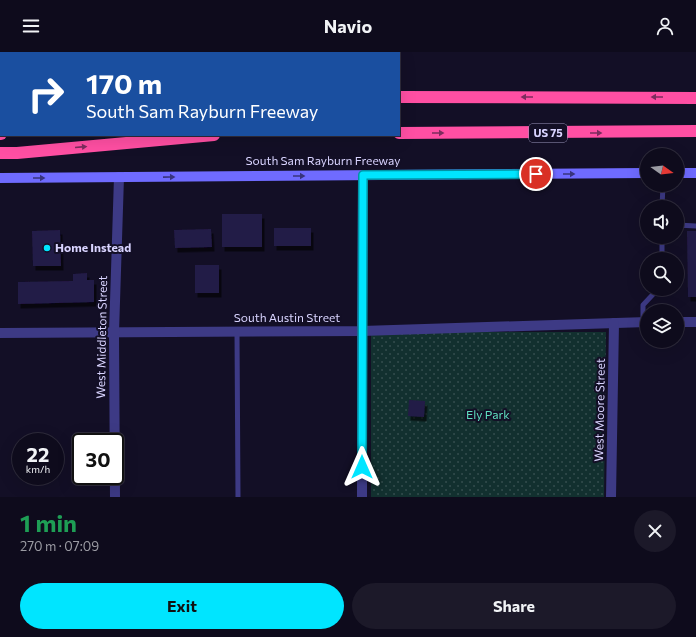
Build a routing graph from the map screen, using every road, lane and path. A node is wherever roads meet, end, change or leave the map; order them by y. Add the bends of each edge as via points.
1 (400, 97) edge
2 (696, 98) edge
3 (696, 131) edge
4 (400, 133) edge
5 (203, 136) edge
6 (0, 153) edge
7 (640, 173) edge
8 (684, 173) edge
9 (696, 173) edge
10 (363, 175) junction
11 (119, 177) junction
12 (0, 178) edge
13 (684, 225) edge
14 (696, 226) edge
15 (651, 296) edge
16 (643, 304) edge
17 (640, 322) edge
18 (684, 322) edge
19 (696, 322) edge
20 (614, 323) junction
21 (362, 331) junction
22 (114, 332) junction
23 (237, 332) junction
24 (0, 333) edge
25 (116, 497) edge
26 (238, 497) edge
27 (362, 497) edge
28 (611, 497) edge

2 -> 1 highway
4 -> 3 highway, US 75
6 -> 5 highway
10 -> 7 main road, South Sam Rayburn Freeway
8 - 9 main road
11 -> 10 main road, South Sam Rayburn Freeway
10 - 21 street
12 -> 11 main road, South Sam Rayburn Freeway
11 - 22 street, West Middleton Street
13 - 14 lane
15 - 16 lane
17 - 20 street, South Austin Street
18 - 19 street
20 - 21 street, South Austin Street
20 - 28 street, West Moore Street
21 - 23 street, South Austin Street
21 - 27 street
22 - 23 street, South Austin Street
22 - 24 street, South Austin Street
22 - 25 street, West Middleton Street
23 - 26 lane

